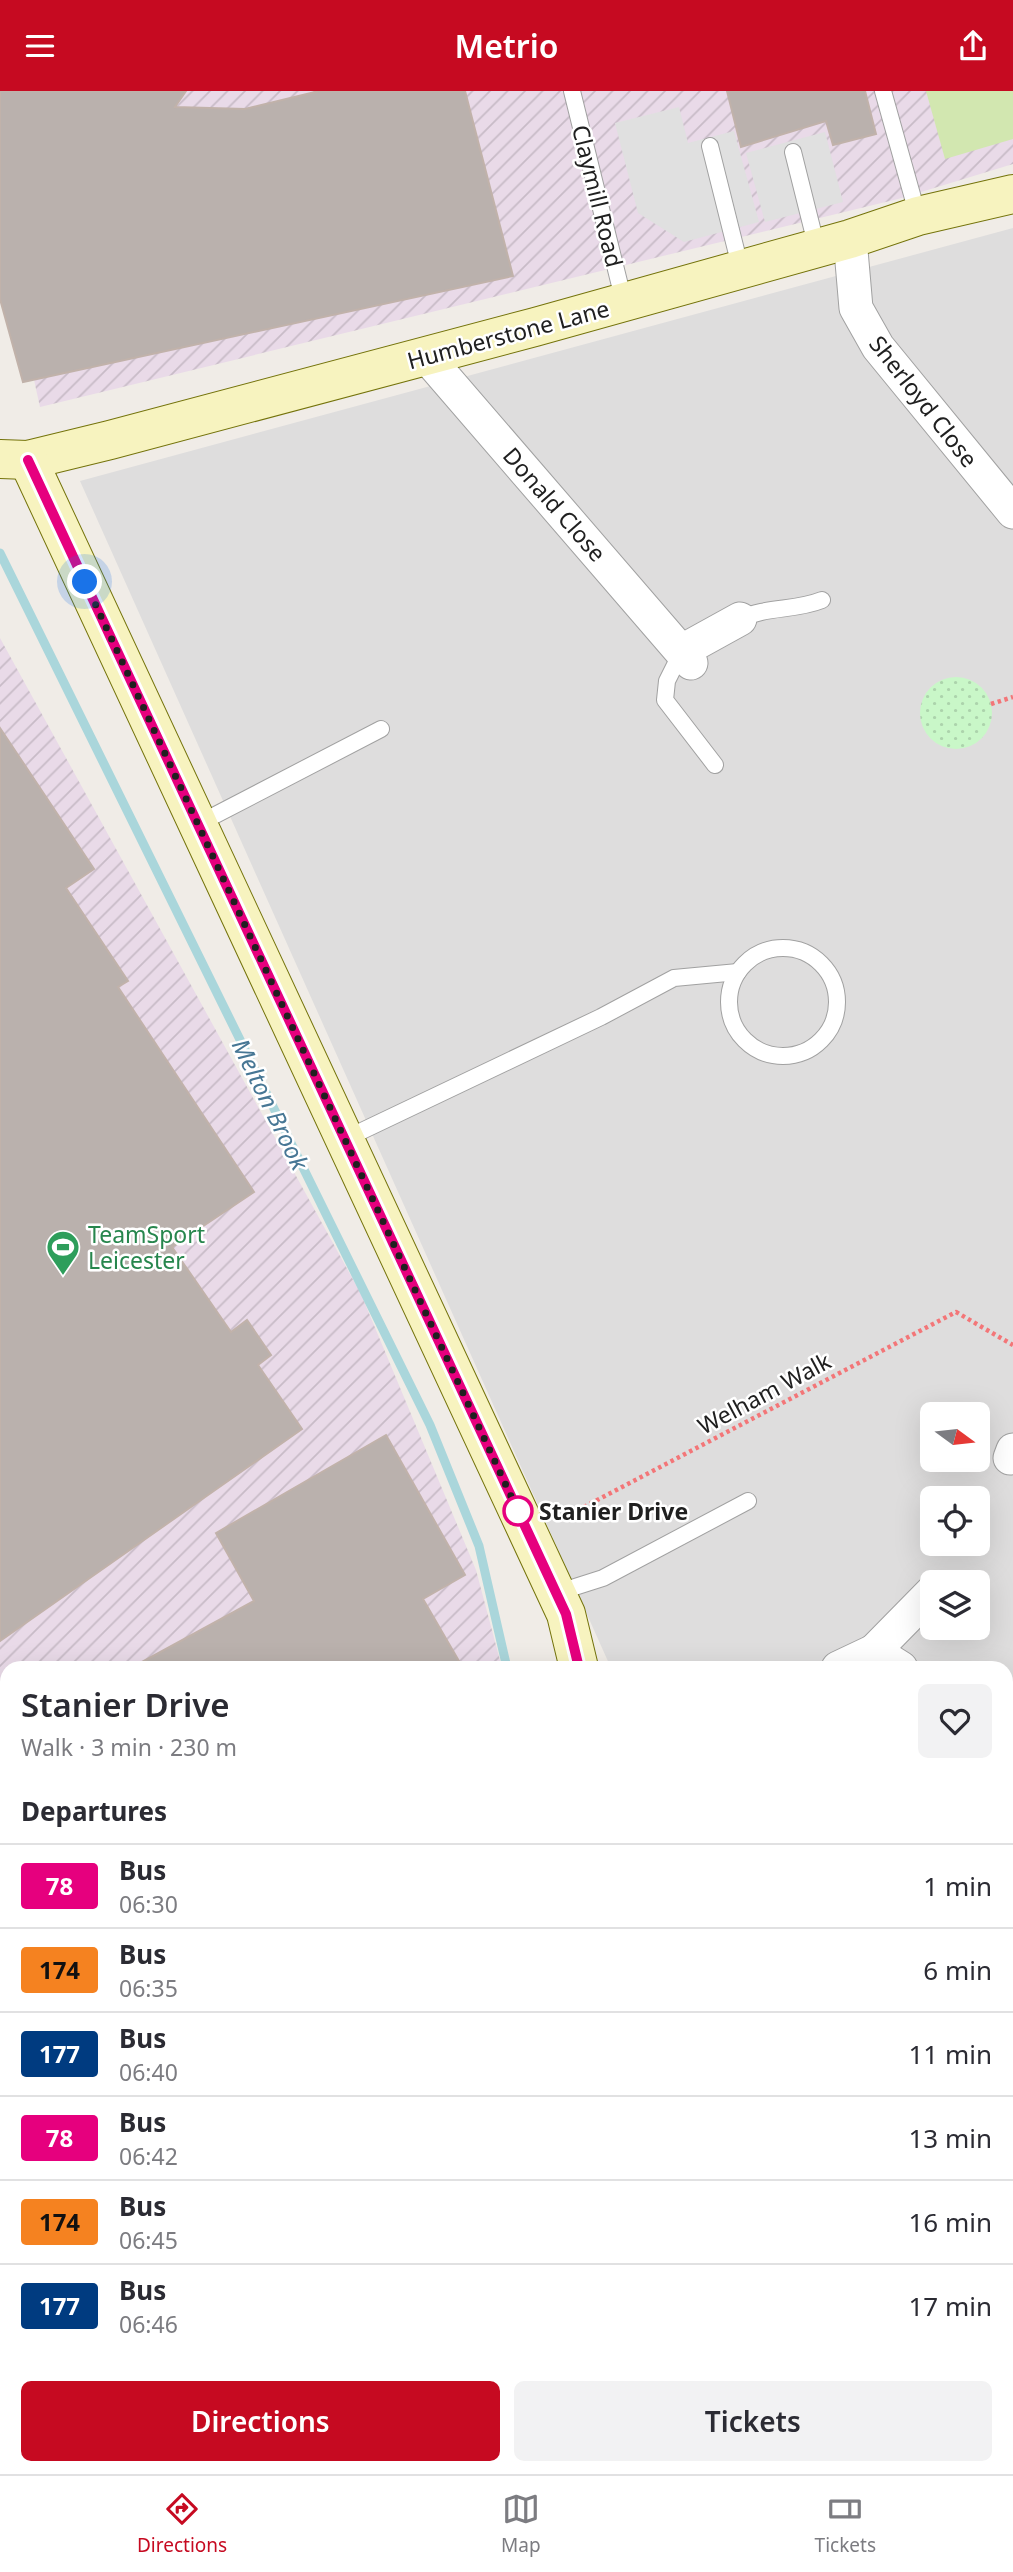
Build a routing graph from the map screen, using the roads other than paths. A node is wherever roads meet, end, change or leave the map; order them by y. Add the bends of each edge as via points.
1 (572, 91) edge
2 (883, 91) edge
3 (710, 146) dead end
4 (793, 152) dead end
5 (1013, 194) edge
6 (918, 216) junction
7 (833, 244) junction
8 (741, 270) junction
9 (624, 302) junction
10 (427, 357) junction
11 (14, 460) edge
12 (1013, 512) edge
13 (822, 600) dead end
14 (740, 619) joint
15 (686, 657) junction
16 (381, 729) dead end
17 (715, 765) dead end
18 (198, 824) junction
19 (738, 972) junction
20 (345, 1139) junction
21 (748, 1501) dead end
22 (556, 1593) junction
23 (920, 1610) edge
24 (887, 1659) edge
25 (577, 1661) edge

1 - 9 lane, Claymill Road
2 - 6 lane
3 - 8 lane
4 - 7 lane
5 - 6 street, Humberstone Lane
6 - 7 street, Humberstone Lane
7 - 8 street, Humberstone Lane
7 - 12 street, Sherloyd Close via 856,308 878,347
8 - 9 street, Humberstone Lane
9 - 10 street, Humberstone Lane
10 - 11 street, Humberstone Lane
10 - 15 street, Donald Close
11 - 18 street
13 - 14 lane via 799,608 767,609
14 - 15 street
15 - 17 lane via 667,681 665,700
16 - 18 lane
18 - 20 street
19 - 19 lane via 765,951 782,948 815,958 835,986 834,1021 825,1037 794,1056 758,1051 733,1025 730,989
19 - 20 lane via 674,978
20 - 22 street
21 - 22 lane via 603,1579
22 - 25 street
23 - 24 street

